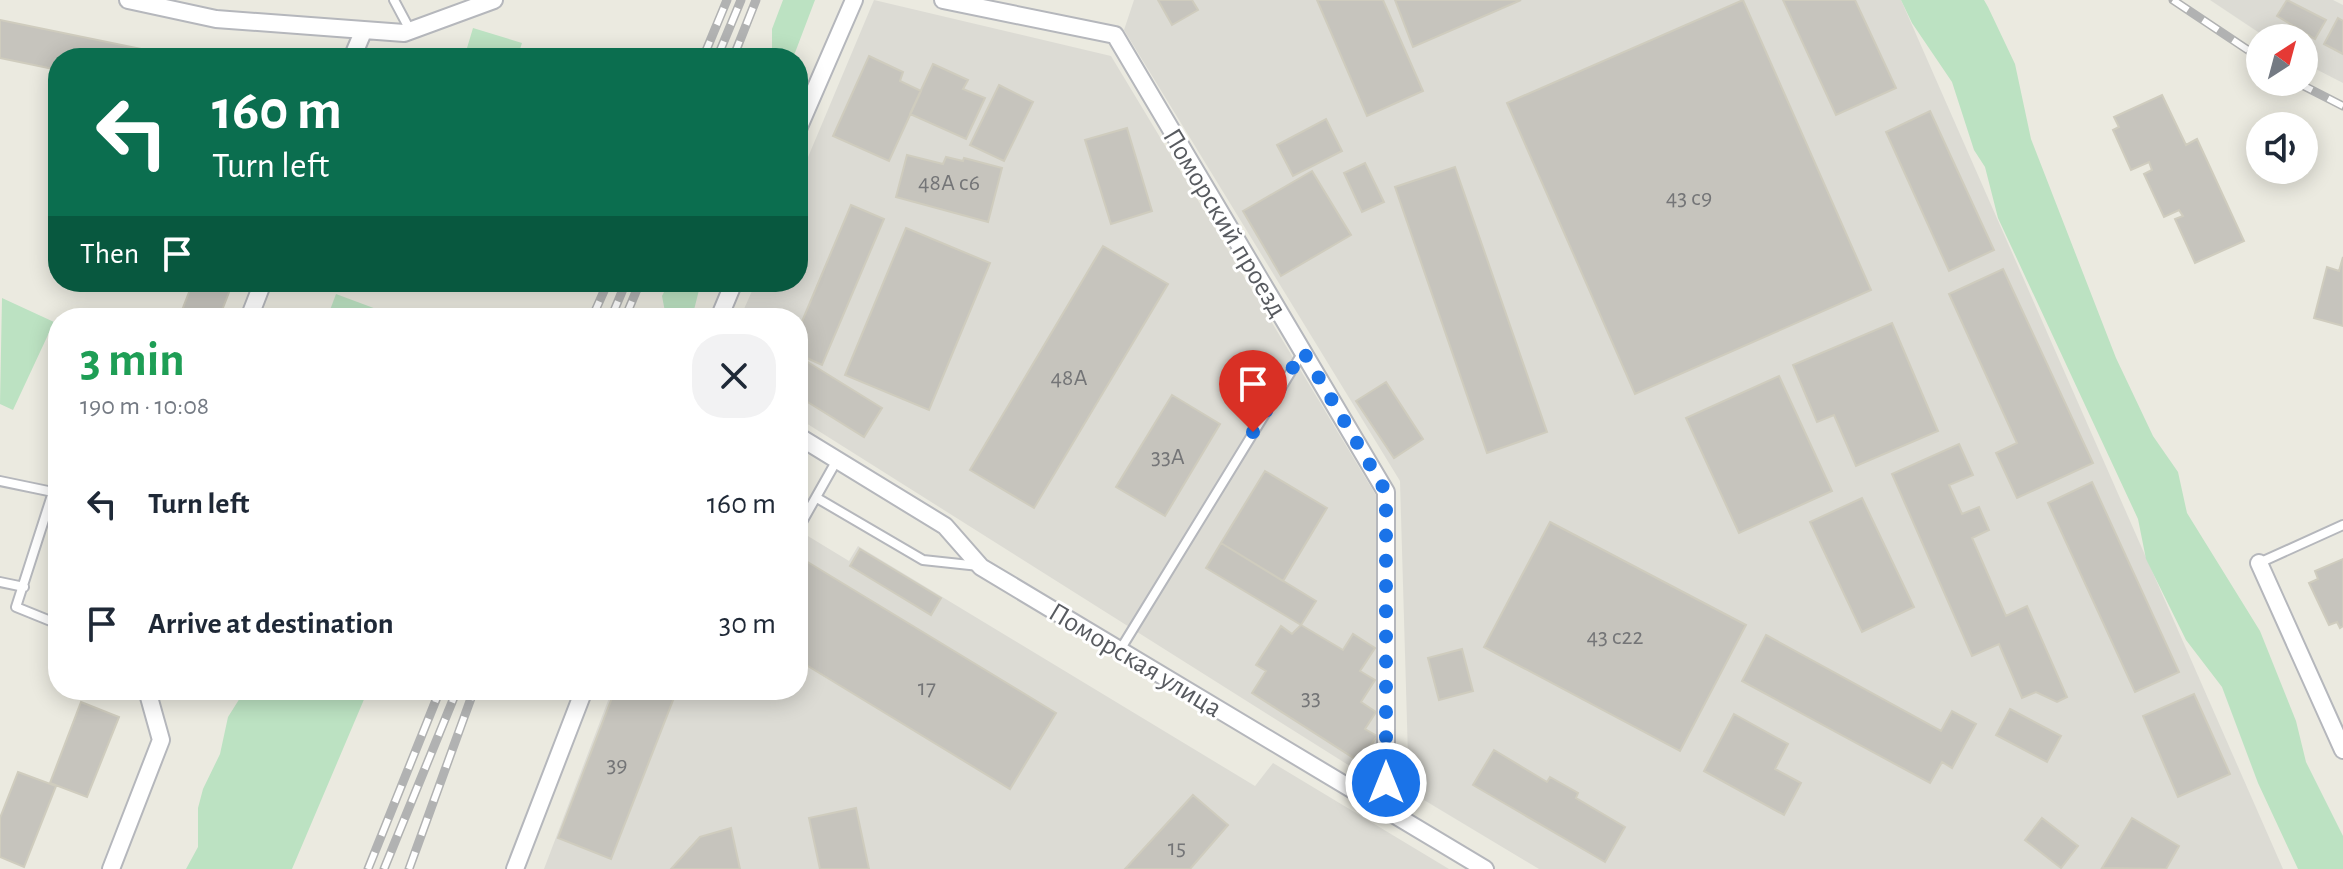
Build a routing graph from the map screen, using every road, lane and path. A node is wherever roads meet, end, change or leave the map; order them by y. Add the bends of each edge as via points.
1 (128, 0) edge
2 (394, 0) edge
3 (494, 0) edge
4 (854, 0) edge
5 (943, 0) edge
6 (410, 31) junction
7 (363, 32) junction
8 (356, 48) edge
9 (808, 106) edge
10 (1303, 351) junction
11 (808, 442) edge
12 (837, 460) junction
13 (0, 481) edge
14 (48, 491) edge
15 (817, 498) junction
16 (48, 508) edge
17 (808, 513) edge
18 (2343, 525) edge
19 (2259, 563) joint
20 (981, 567) junction
21 (0, 582) edge
22 (24, 587) junction
23 (48, 620) edge
24 (1120, 650) junction
25 (150, 700) edge
26 (580, 700) edge
27 (2339, 730) edge
28 (2343, 750) edge
29 (1391, 812) junction
30 (111, 869) edge
31 (515, 869) edge
32 (1485, 869) edge

1 - 7 street via 216,19
2 - 6 lane
3 - 6 street
4 - 9 street
5 - 10 street, Поморский проезд via 1115,35
6 - 7 street
7 - 8 street
10 - 24 lane
10 - 29 street, Поморский проезд via 1386,492 1386,783
11 - 12 street, Поморская улица
12 - 15 lane
12 - 20 street, Поморская улица via 945,526
13 - 14 lane
15 - 17 lane
15 - 20 lane via 923,560
16 - 22 lane
18 - 19 lane
19 - 27 street
20 - 24 street, Поморская улица
21 - 22 lane
22 - 23 lane via 16,607
24 - 29 street, Поморская улица
25 - 30 street via 161,740
26 - 31 street
27 - 28 street
29 - 32 street, Поморская улица

